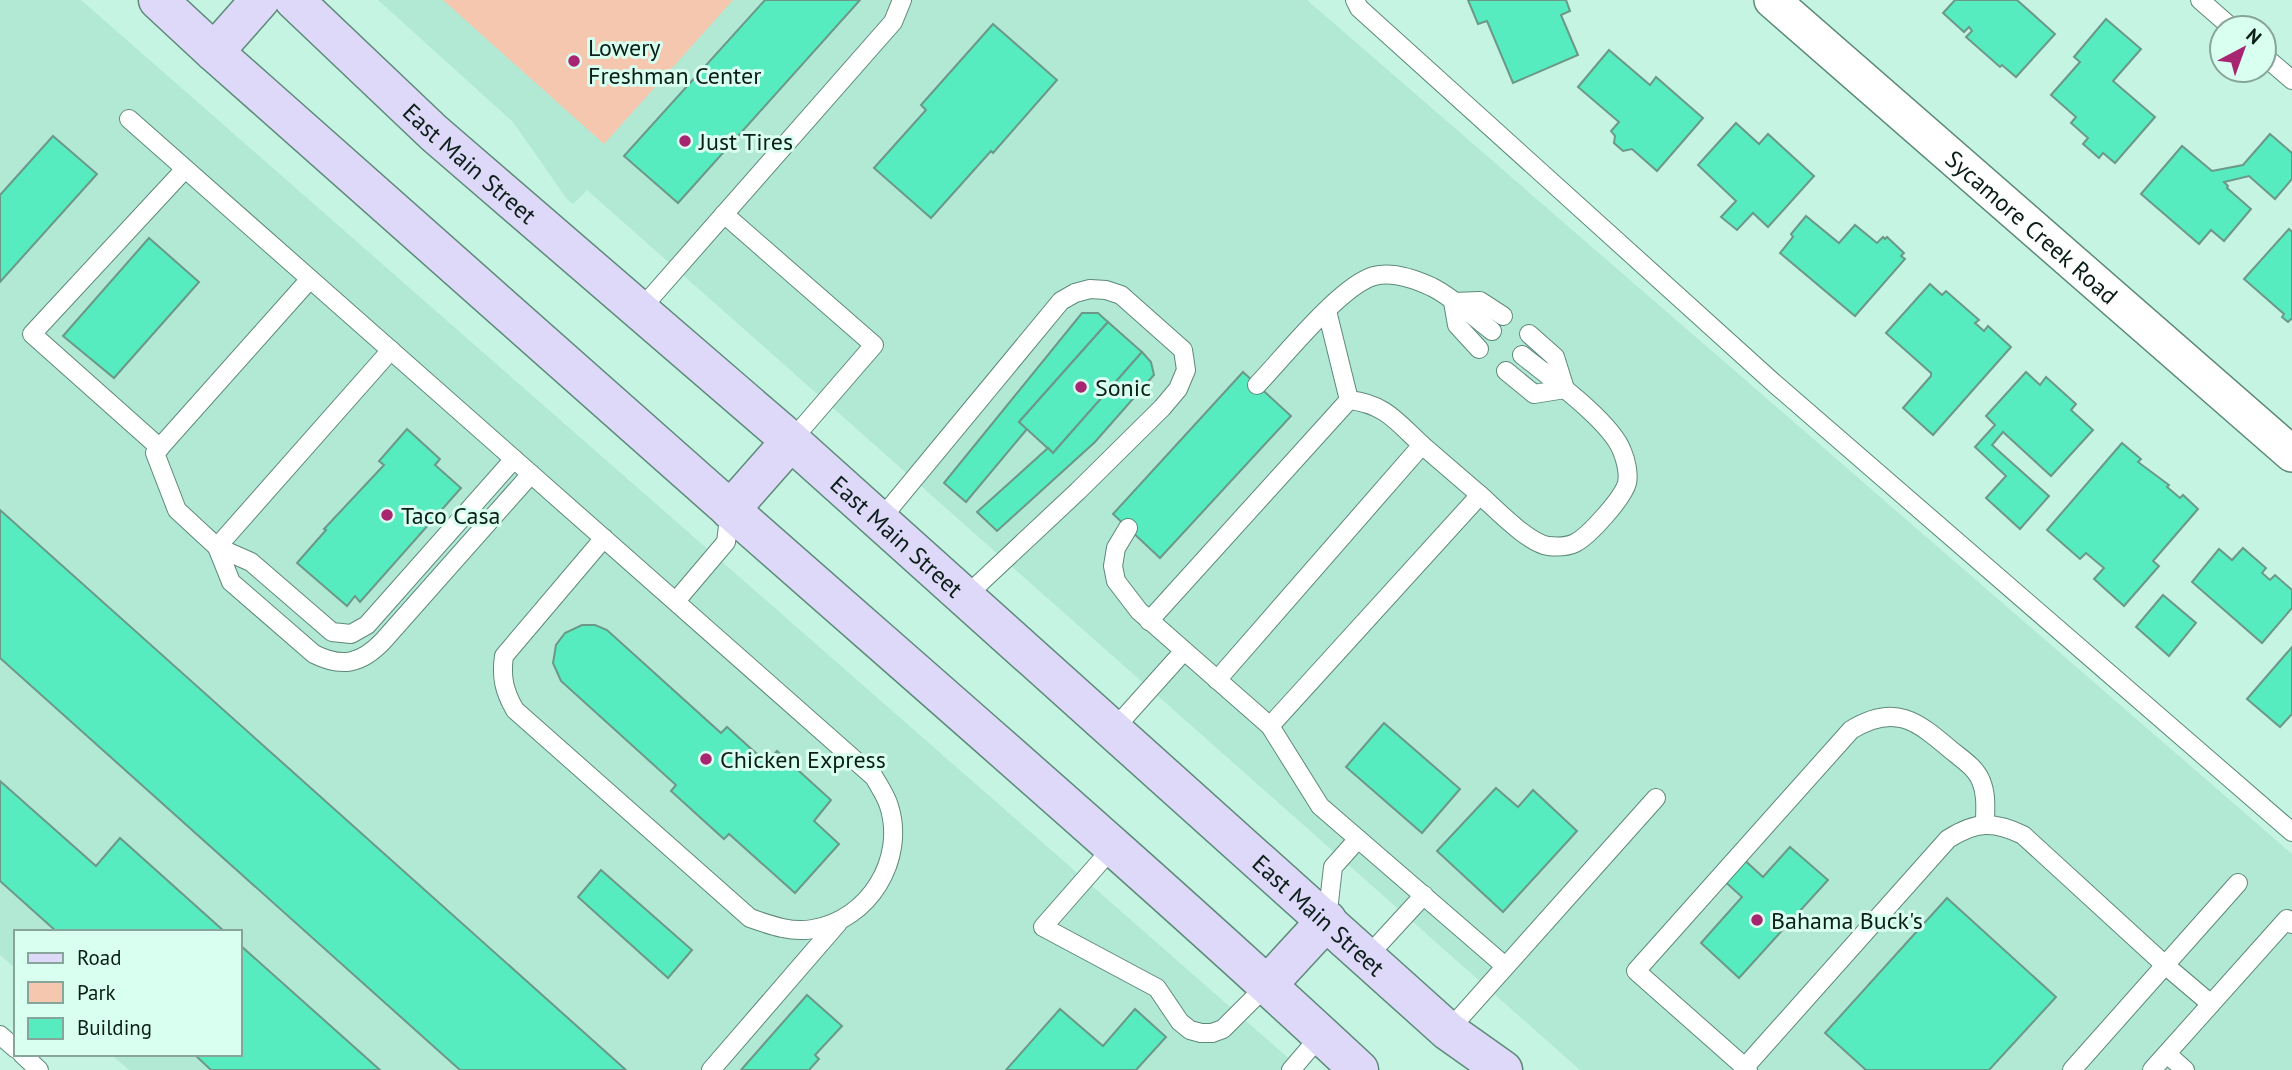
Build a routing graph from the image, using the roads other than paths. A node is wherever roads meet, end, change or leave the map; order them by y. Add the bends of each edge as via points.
1 (158, 0) edge
2 (260, 0) edge
3 (294, 0) edge
4 (902, 0) edge
5 (1355, 0) edge
6 (1772, 0) edge
7 (2200, 0) edge
8 (2216, 14) edge
9 (214, 52) junction
10 (2278, 68) edge
11 (2292, 80) edge
12 (129, 119) dead end
13 (186, 169) junction
14 (724, 214) junction
15 (310, 279) junction
16 (1453, 302) junction
17 (640, 310) junction
18 (1327, 311) junction
19 (1503, 316) dead end
20 (1492, 331) dead end
21 (1529, 334) dead end
22 (1479, 349) dead end
23 (391, 351) junction
24 (1522, 355) dead end
25 (1506, 371) dead end
26 (1257, 385) dead end
27 (1565, 389) junction
28 (1349, 400) junction
29 (791, 441) junction
30 (1422, 445) junction
31 (160, 448) junction
32 (2292, 454) edge
33 (514, 458) junction
34 (531, 474) junction
35 (1480, 495) junction
36 (730, 510) junction
37 (880, 520) junction
38 (1128, 528) dead end
39 (604, 538) junction
40 (217, 548) junction
41 (966, 596) junction
42 (676, 601) junction
43 (1149, 621) junction
44 (1183, 652) junction
45 (1217, 680) junction
46 (1270, 726) junction
47 (1114, 729) junction
48 (1656, 799) dead end
49 (1985, 824) junction
50 (2292, 832) edge
51 (1358, 839) junction
52 (1114, 846) junction
53 (2238, 883) dead end
54 (1424, 895) junction
55 (840, 920) junction
56 (1327, 920) junction
57 (2292, 924) edge
58 (1367, 957) junction
59 (2165, 965) junction
60 (1506, 966) junction
61 (1268, 984) junction
62 (2211, 1004) junction
63 (1448, 1031) junction
64 (0, 1035) edge
65 (1321, 1035) junction
66 (14, 1047) edge
67 (2167, 1054) junction
68 (24, 1056) edge
69 (1746, 1068) edge
70 (39, 1070) edge
71 (711, 1070) edge
72 (1291, 1070) edge
73 (1359, 1070) edge
74 (1503, 1070) edge
75 (2072, 1070) edge
76 (2152, 1070) edge
77 (2185, 1070) edge

1 - 9 main road
2 - 9 main road
3 - 17 main road, East Main Street via 434,133
4 - 14 lane via 893,22
5 - 50 lane via 1775,384
6 - 32 street, Sycamore Creek Road
7 - 8 lane
9 - 36 main road
10 - 11 lane
12 - 13 lane
13 - 15 lane
13 - 31 lane via 32,334
14 - 17 lane
14 - 29 lane via 874,345
15 - 23 lane
15 - 31 lane
16 - 18 lane via 1433,287 1392,274 1360,282
16 - 19 lane via 1480,301
16 - 20 lane
16 - 22 lane via 1458,325
17 - 29 main road, East Main Street
18 - 26 lane
18 - 28 lane
21 - 27 lane via 1555,357
23 - 33 lane
23 - 40 lane
24 - 27 lane
25 - 27 lane via 1534,394
27 - 35 lane via 1622,449 1628,481 1622,494 1591,531 1560,547 1533,540
28 - 30 lane via 1369,403 1389,415
28 - 43 lane
29 - 36 main road
29 - 37 main road, East Main Street
30 - 35 lane
30 - 45 lane
31 - 40 lane via 155,453 177,510
33 - 34 lane
33 - 40 lane via 367,625 351,634 332,632 251,562
34 - 39 lane
34 - 40 lane via 372,652 358,660 328,660 314,653 232,582
35 - 46 lane
36 - 42 lane via 726,542
36 - 52 main road
37 - 41 main road, East Main Street
37 - 41 lane via 1061,301 1090,289 1113,293 1133,305 1182,350 1186,370 1178,388
38 - 43 lane via 1116,548 1116,581
39 - 42 lane
39 - 55 lane via 504,656 502,681 515,710 750,918 780,929 813,929
41 - 47 main road, East Main Street
42 - 55 lane via 874,777 884,796 893,838 886,871 869,898
43 - 44 lane
44 - 45 lane
44 - 47 lane
45 - 46 lane
46 - 51 lane via 1320,806
47 - 56 main road, East Main Street
48 - 60 lane
49 - 59 lane via 2005,826 2023,835
49 - 69 lane via 1965,828 1948,839
49 - 69 lane via 1981,780 1923,726 1886,716 1851,730 1636,971
51 - 54 lane
51 - 56 lane via 1333,867
52 - 61 main road
52 - 61 lane via 1043,928 1157,988 1180,1022 1201,1033 1223,1030
53 - 59 lane
54 - 58 lane
54 - 60 lane
55 - 71 lane
56 - 58 main road, East Main Street
56 - 61 main road
57 - 62 lane via 2287,919
58 - 63 main road, East Main Street
59 - 62 lane
59 - 75 lane
60 - 63 lane
61 - 65 main road
62 - 67 lane
63 - 74 main road, East Main Street
64 - 66 lane
65 - 72 lane
65 - 73 main road
67 - 76 lane
67 - 77 lane
68 - 70 lane

